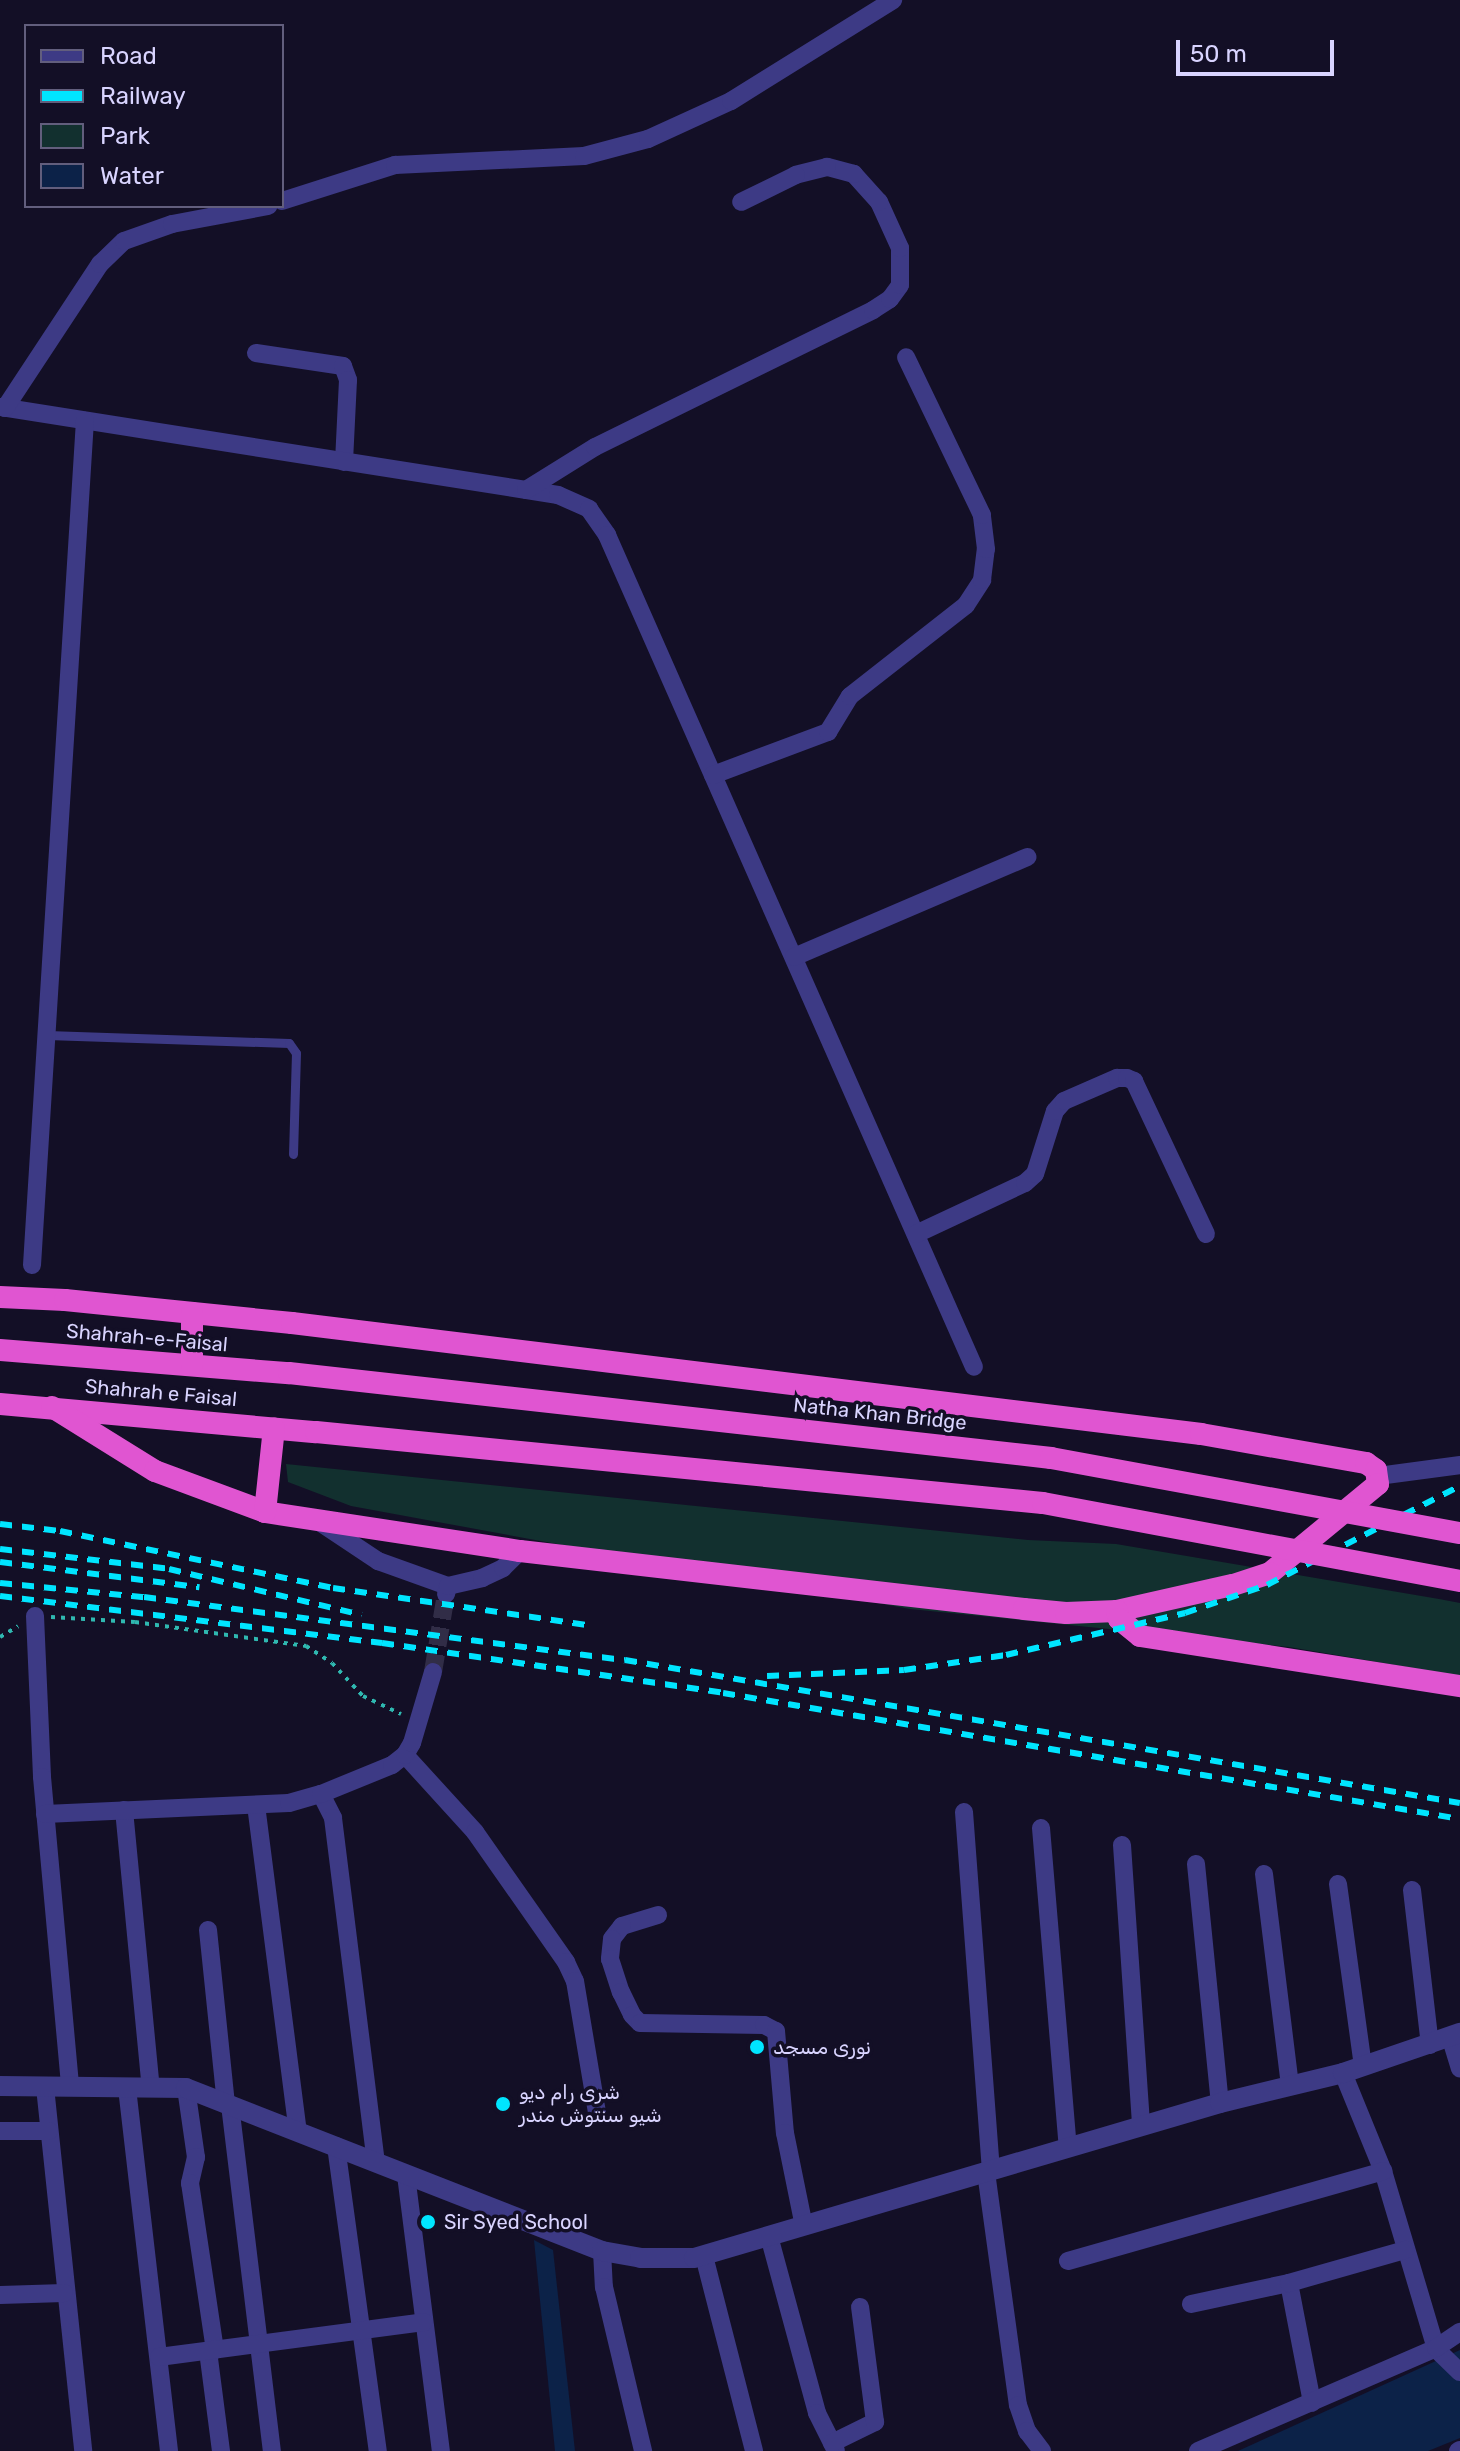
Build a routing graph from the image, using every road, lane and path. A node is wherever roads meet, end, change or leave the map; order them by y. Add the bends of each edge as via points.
1 (893, 0) edge
2 (284, 200) edge
3 (741, 202) dead end
4 (257, 208) edge
5 (256, 353) dead end
6 (906, 357) dead end
7 (2, 407) edge
8 (85, 421) junction
9 (344, 462) junction
10 (526, 490) junction
11 (713, 775) junction
12 (1027, 857) dead end
13 (794, 957) junction
14 (47, 1035) junction
15 (293, 1154) dead end
16 (916, 1234) junction
17 (1206, 1234) dead end
18 (32, 1265) dead end
19 (0, 1297) edge
20 (192, 1313) junction
21 (0, 1350) edge
22 (192, 1365) junction
23 (974, 1367) dead end
24 (289, 1373) joint
25 (0, 1404) edge
26 (52, 1407) junction
27 (274, 1428) junction
28 (1460, 1465) edge
29 (1378, 1476) junction
30 (265, 1512) junction
31 (321, 1523) junction
32 (1460, 1533) edge
33 (520, 1551) junction
34 (1460, 1581) edge
35 (1117, 1611) junction
36 (35, 1616) junction
37 (0, 1637) edge
38 (433, 1672) tunnel mouth
39 (1460, 1686) edge
40 (419, 1718) junction
41 (405, 1755) junction
42 (321, 1794) junction
43 (256, 1805) junction
44 (124, 1810) junction
45 (964, 1812) dead end
46 (45, 1814) junction
47 (1041, 1828) dead end
48 (1122, 1845) dead end
49 (1196, 1864) dead end
50 (1264, 1874) dead end
51 (1338, 1884) dead end
52 (1412, 1890) dead end
53 (658, 1915) dead end
54 (208, 1930) dead end
55 (1455, 2035) edge
56 (1430, 2045) junction
57 (1363, 2066) junction
58 (1460, 2068) edge
59 (1343, 2073) junction
60 (1290, 2085) junction
61 (0, 2086) edge
62 (45, 2087) junction
63 (70, 2087) junction
64 (127, 2088) junction
65 (151, 2088) junction
66 (186, 2088) junction
67 (1220, 2103) junction
68 (228, 2105) junction
69 (597, 2113) dead end
70 (1141, 2126) junction
71 (0, 2131) edge
72 (49, 2131) junction
73 (298, 2131) junction
74 (336, 2146) junction
75 (1068, 2148) junction
76 (376, 2162) junction
77 (989, 2171) junction
78 (1383, 2171) junction
79 (406, 2175) junction
80 (804, 2226) junction
81 (769, 2236) junction
82 (1405, 2250) junction
83 (602, 2251) junction
84 (704, 2256) junction
85 (1068, 2261) dead end
86 (1289, 2283) junction
87 (64, 2293) junction
88 (0, 2295) edge
89 (1191, 2304) dead end
90 (860, 2307) dead end
91 (424, 2322) junction
92 (360, 2330) junction
93 (1460, 2332) edge
94 (259, 2344) junction
95 (1436, 2348) junction
96 (211, 2350) junction
97 (159, 2357) junction
98 (1460, 2372) edge
99 (1312, 2403) junction
100 (834, 2447) edge
101 (83, 2451) edge
102 (169, 2451) edge
103 (221, 2451) edge
104 (272, 2451) edge
105 (378, 2451) edge
106 (441, 2451) edge
107 (643, 2451) edge
108 (754, 2451) edge
109 (1042, 2451) edge
110 (1198, 2451) edge

1 - 2 street via 731,101 637,142 574,157 395,165
3 - 10 street via 796,175 827,167 854,174 879,202 900,248 900,285 873,310 634,427
4 - 7 street via 172,224 124,241 100,264
5 - 9 street via 343,366 348,380
6 - 11 street via 982,515 982,580 966,605 850,696 828,732
7 - 8 street
8 - 9 street
8 - 14 street
9 - 10 street
10 - 11 street via 558,495 589,509 607,535
11 - 13 street
12 - 13 street
13 - 16 street
14 - 15 lane via 289,1043 296,1053
14 - 18 street
16 - 17 street via 1025,1183 1035,1174 1055,1111 1064,1101 1117,1078 1134,1081
16 - 23 street
19 - 20 highway
20 - 22 highway
20 - 29 highway via 1201,1434 1366,1463
21 - 22 highway, Shahrah-e-Faisal
22 - 24 highway, Shahrah-e-Faisal
24 - 32 highway, Natha Khan Bridge, bridge via 1051,1458
25 - 26 highway, Shahrah e Faisal
26 - 27 highway, Shahrah e Faisal
26 - 30 highway via 155,1471
27 - 30 highway
27 - 34 highway, Shahrah e Faisal, bridge via 1043,1503
28 - 29 street
29 - 35 highway via 1378,1484 1270,1573
30 - 31 highway
31 - 33 highway
31 - 33 street via 378,1561 447,1590 503,1568
33 - 35 highway via 1038,1611
35 - 39 highway via 1140,1636
36 - 37 path
36 - 40 path via 135,1622 306,1646 332,1663 363,1696 390,1712
36 - 46 street
38 - 40 street
40 - 41 street
41 - 42 street
41 - 69 street via 475,1832 566,1962 575,1981
42 - 43 street
42 - 76 street via 333,1818
43 - 44 street
43 - 73 street
44 - 46 street
44 - 65 street
45 - 77 street
46 - 63 street
47 - 75 street
48 - 70 street
49 - 67 street
50 - 60 street
51 - 57 street
52 - 56 street
53 - 80 street via 622,1926 612,1939 610,1959 621,1992 640,2023 764,2025 776,2031 785,2133
54 - 68 street
55 - 56 street
55 - 58 street
56 - 57 street
57 - 59 street
59 - 60 street
59 - 78 street
60 - 67 street
61 - 62 street
62 - 63 street
62 - 72 street
63 - 64 street
64 - 65 street
64 - 97 street
65 - 66 street
66 - 68 street
66 - 96 street via 196,2157 190,2183
67 - 70 street
68 - 73 street
68 - 94 street
70 - 75 street
71 - 72 street
72 - 87 street
73 - 74 street
74 - 76 street
74 - 92 street
75 - 77 street
76 - 79 street
77 - 80 street
77 - 109 street via 1018,2405 1027,2431
78 - 82 street
78 - 85 street
79 - 83 street
79 - 91 street
80 - 81 street
81 - 84 street
81 - 100 street via 817,2413
82 - 86 street
82 - 95 street
83 - 84 street via 640,2258
83 - 107 street via 604,2287
84 - 108 street
86 - 89 street
86 - 99 street
87 - 88 street
87 - 101 street
90 - 100 street via 877,2413 869,2427
91 - 92 street
91 - 106 street
92 - 94 street
92 - 105 street
93 - 95 street
94 - 96 street
94 - 104 street
95 - 98 street
95 - 99 street
96 - 97 street
96 - 103 street
97 - 102 street
99 - 110 street

